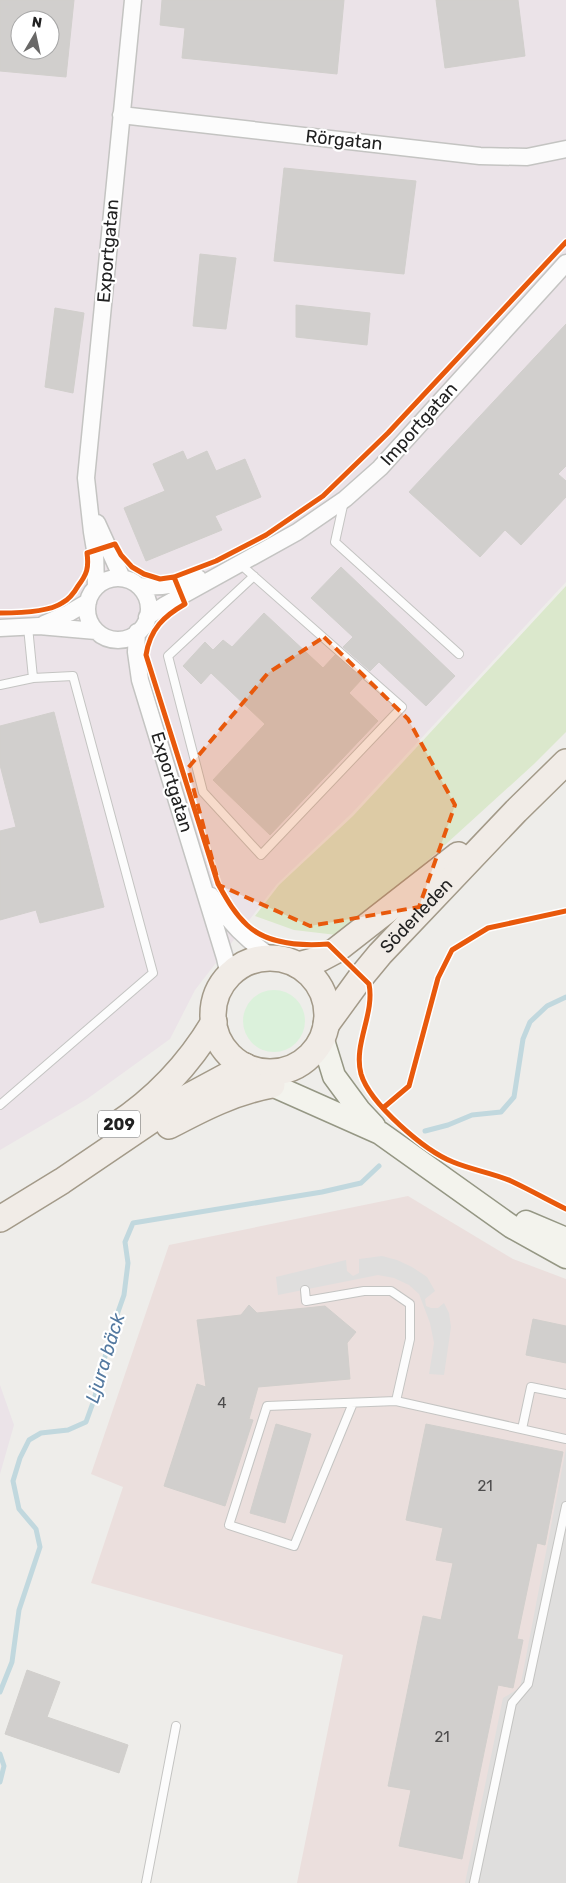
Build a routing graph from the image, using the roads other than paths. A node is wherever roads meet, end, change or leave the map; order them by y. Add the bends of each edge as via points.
1 (133, 0) edge
2 (121, 115) junction
3 (566, 149) edge
4 (566, 263) edge
5 (345, 499) junction
6 (89, 502) junction
7 (245, 562) junction
8 (254, 576) junction
9 (122, 578) junction
10 (139, 586) junction
11 (96, 587) junction
12 (88, 602) junction
13 (147, 617) junction
14 (34, 626) junction
15 (0, 628) edge
16 (96, 630) junction
17 (137, 632) junction
18 (114, 639) junction
19 (459, 654) dead end
20 (33, 678) junction
21 (140, 680) junction
22 (0, 685) edge
23 (566, 762) edge
24 (516, 811) junction
25 (203, 885) junction
26 (273, 958) junction
27 (306, 972) junction
28 (227, 977) junction
29 (214, 1022) junction
30 (324, 1031) junction
31 (248, 1067) junction
32 (272, 1086) junction
33 (0, 1105) edge
34 (380, 1133) junction
35 (62, 1181) junction
36 (465, 1192) junction
37 (0, 1198) edge
38 (0, 1219) edge
39 (566, 1239) edge
40 (566, 1258) edge
41 (305, 1290) dead end
42 (566, 1394) edge
43 (396, 1401) junction
44 (353, 1403) junction
45 (522, 1429) junction
46 (566, 1439) edge
47 (566, 1506) edge
48 (176, 1726) dead end
49 (146, 1883) edge
50 (474, 1883) edge

1 - 2 street, Exportgatan
2 - 3 street, Rörgatan via 480,156 527,157
2 - 6 street, Exportgatan via 86,478
4 - 5 street, Importgatan via 380,468
5 - 7 street, Importgatan
5 - 19 lane via 335,542
6 - 9 street, Exportgatan
6 - 11 street, Exportgatan
7 - 8 lane
7 - 10 street, Importgatan via 178,585
7 - 13 street, Importgatan
8 - 8 lane via 402,706 260,855 204,792 168,656
9 - 10 street
9 - 11 street via 112,578
10 - 13 street via 147,600
11 - 12 street
12 - 14 street
12 - 16 street via 88,617
13 - 17 street
14 - 15 street
14 - 16 street
14 - 20 lane
16 - 18 street
17 - 18 street via 126,638
17 - 21 street, Exportgatan
18 - 21 street, Exportgatan
20 - 22 lane
20 - 33 lane via 73,676 153,973
21 - 25 street, Exportgatan
23 - 24 main road, Söderleden
24 - 27 main road, Söderleden via 465,849 365,948 332,972
24 - 30 main road, Söderleden via 380,954
25 - 26 street, Exportgatan via 238,930
25 - 28 street, Exportgatan via 228,967
26 - 27 main road
26 - 28 main road via 248,962
27 - 30 main road via 323,993 327,1009
28 - 29 main road via 216,998
29 - 31 main road via 218,1038 227,1052
29 - 37 main road, 209 via 192,1056 126,1119
30 - 31 main road via 317,1048 288,1069 275,1071
30 - 34 main road via 334,1076
31 - 32 main road
31 - 35 main road, 209 via 180,1101
32 - 34 main road
32 - 35 main road, 209 via 242,1092 210,1104
34 - 36 main road
35 - 38 main road, 209
36 - 39 main road
36 - 40 main road via 512,1227
41 - 43 lane via 306,1301 364,1291 391,1291 410,1304 410,1339
42 - 45 lane via 531,1387
43 - 44 lane
43 - 45 lane
44 - 44 lane via 267,1406 229,1525 294,1546
45 - 46 lane
47 - 50 lane via 528,1684 512,1703
48 - 49 lane

